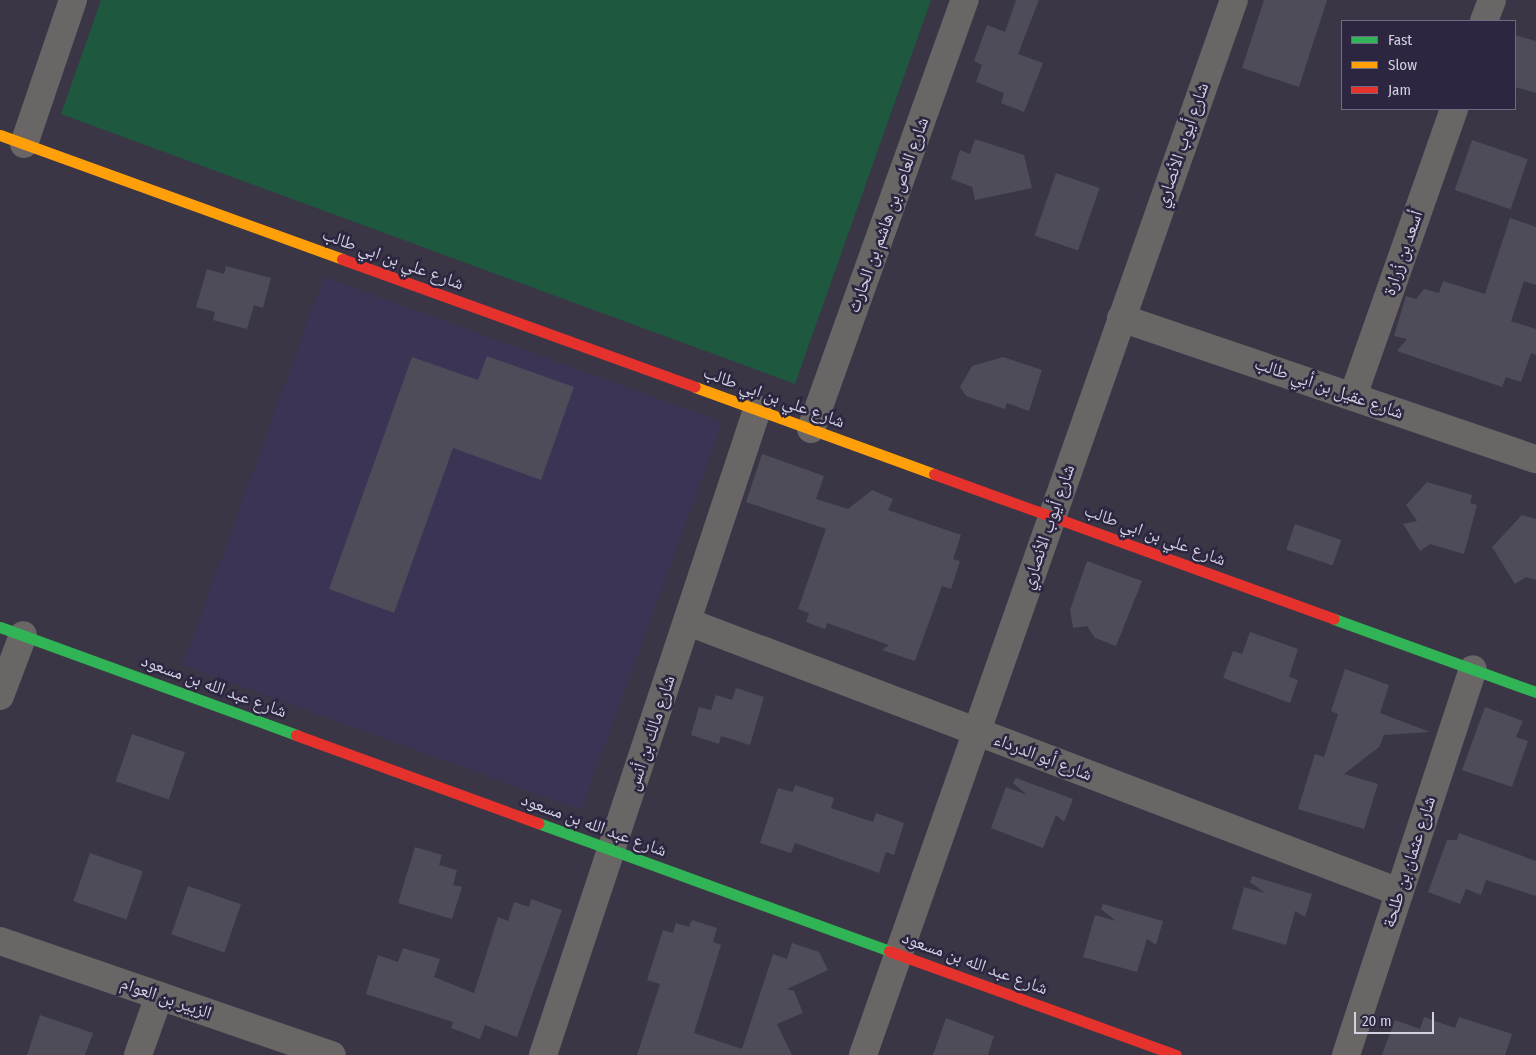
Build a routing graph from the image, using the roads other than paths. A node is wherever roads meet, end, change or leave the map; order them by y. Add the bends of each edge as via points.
1 (73, 0) edge
2 (965, 0) edge
3 (1234, 0) edge
4 (1492, 0) edge
5 (1484, 20) edge
6 (1454, 110) edge
7 (12, 140) edge
8 (1121, 318) junction
9 (1353, 396) junction
10 (757, 410) junction
11 (811, 430) junction
12 (1536, 459) edge
13 (1052, 517) junction
14 (688, 622) junction
15 (11, 631) edge
16 (1472, 669) junction
17 (1536, 692) edge
18 (0, 696) edge
19 (976, 732) junction
20 (612, 850) junction
21 (1399, 892) junction
22 (0, 941) edge
23 (898, 954) junction
24 (159, 996) junction
25 (317, 1053) edge
26 (138, 1055) edge
27 (543, 1055) edge
28 (863, 1055) edge
29 (1176, 1055) edge
30 (1346, 1055) edge

1 - 7 street
2 - 11 street, شارع العاص بن هاشم بن الحارث
3 - 8 street, شارع أيوب الأنصاري
4 - 5 street
6 - 9 street, أسعد بن زُرارة
7 - 10 street, شارع علي بن ابي طالب
8 - 9 street, شارع عقيل بن أبي طالب
8 - 13 street, شارع أيوب الأنصاري
9 - 12 street, شارع عقيل بن أبي طالب
10 - 11 street, شارع علي بن ابي طالب
10 - 14 street, شارع مالك بن أنس
11 - 13 street, شارع علي بن ابي طالب
13 - 16 street, شارع علي بن ابي طالب
13 - 19 street, شارع أيوب الأنصاري
14 - 19 street, شارع أبو الدرداء
14 - 20 street, شارع مالك بن أنس
15 - 18 street
15 - 20 street, شارع عبد الله بن مسعود
16 - 17 street, شارع علي بن ابي طالب
16 - 21 street, شارع عثمان بن طلحة
19 - 21 street, شارع أبو الدرداء
19 - 23 street, شارع أيوب الأنصاري
20 - 23 street, شارع عبد الله بن مسعود
20 - 27 street, شارع مالك بن أنس
21 - 30 street, شارع عثمان بن طلحة
22 - 24 street, الزبير بن العوام
23 - 28 street, شارع أيوب الأنصاري
23 - 29 street, شارع عبد الله بن مسعود
24 - 25 street, الزبير بن العوام
24 - 26 street

